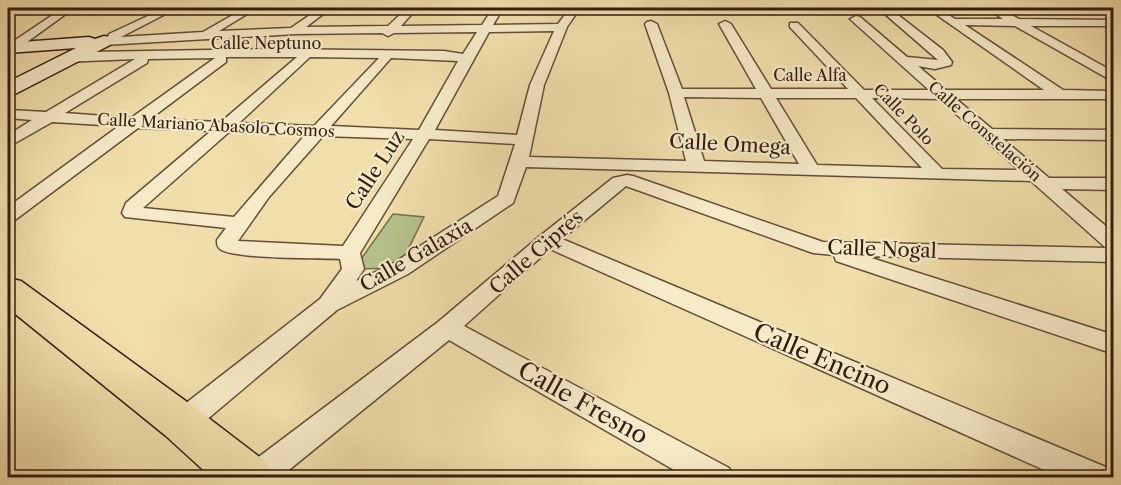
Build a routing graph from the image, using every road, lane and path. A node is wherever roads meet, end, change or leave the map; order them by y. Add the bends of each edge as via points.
1 (69, 8) edge
2 (172, 8) edge
3 (252, 8) edge
4 (326, 8) edge
5 (412, 8) edge
6 (498, 8) edge
7 (575, 8) edge
8 (883, 8) edge
9 (932, 8) edge
10 (992, 8) edge
11 (1061, 11) dead end
12 (856, 19) dead end
13 (953, 22) junction
14 (1019, 23) junction
15 (1086, 23) junction
16 (651, 24) dead end
17 (725, 24) dead end
18 (1113, 24) edge
19 (794, 25) dead end
20 (486, 26) junction
21 (561, 27) junction
22 (392, 29) junction
23 (294, 31) junction
24 (1104, 33) dead end
25 (204, 35) junction
26 (104, 41) junction
27 (381, 43) dead end
28 (9, 48) edge
29 (269, 53) junction
30 (173, 55) junction
31 (74, 57) junction
32 (304, 58) junction
33 (460, 58) junction
34 (221, 59) junction
35 (385, 59) junction
36 (142, 60) junction
37 (903, 60) junction
38 (1113, 78) edge
39 (8, 90) edge
40 (676, 93) junction
41 (765, 93) junction
42 (859, 94) junction
43 (943, 94) junction
44 (1060, 95) junction
45 (1113, 95) edge
46 (8, 114) edge
47 (51, 116) junction
48 (137, 123) junction
49 (227, 127) junction
50 (319, 131) junction
51 (988, 134) junction
52 (428, 135) junction
53 (1113, 135) edge
54 (523, 140) junction
55 (8, 142) edge
56 (519, 162) junction
57 (696, 165) junction
58 (812, 171) junction
59 (938, 175) junction
60 (627, 180) joint
61 (1041, 180) junction
62 (1113, 184) edge
63 (8, 216) edge
64 (239, 223) junction
65 (547, 240) junction
66 (1113, 244) edge
67 (821, 248) junction
68 (349, 253) junction
69 (1113, 255) edge
70 (8, 290) edge
71 (329, 304) junction
72 (447, 328) junction
73 (1113, 345) edge
74 (182, 423) junction
75 (248, 477) edge
76 (255, 477) edge
77 (718, 477) edge
78 (1097, 477) edge

1 - 28 street
2 - 26 street
3 - 25 street
4 - 23 street
5 - 22 street
6 - 20 street, Calle Luz
7 - 21 street, Calle Galaxia
8 - 37 street via 946,62 935,65
9 - 13 street
10 - 14 street
11 - 15 street
12 - 37 street, Calle Constelación
13 - 14 street
13 - 44 street
14 - 15 street
14 - 38 street
15 - 18 street
15 - 24 street
16 - 40 street
17 - 41 street
19 - 42 street, Calle Polo
20 - 21 street
20 - 22 street
20 - 33 street, Calle Luz
21 - 54 street, Calle Galaxia via 537,86
22 - 23 street
22 - 27 street
23 - 25 street
23 - 29 street
25 - 26 street
25 - 30 street
26 - 28 street
26 - 31 street
29 - 30 street, Calle Neptuno
29 - 33 street, Calle Neptuno
30 - 31 street, Calle Neptuno
31 - 36 street, Calle Neptuno
31 - 39 street
32 - 34 street, Calle Neptuno
32 - 35 street, Calle Neptuno
32 - 49 street
33 - 35 street, Calle Neptuno
33 - 52 street, Calle Luz
34 - 36 street, Calle Neptuno
34 - 48 street
35 - 50 street
36 - 47 street
37 - 43 street, Calle Constelación
40 - 41 street, Calle Alfa
40 - 57 street
41 - 42 street, Calle Alfa
41 - 58 street
42 - 43 street, Calle Alfa
42 - 59 street, Calle Polo
43 - 44 street, Calle Alfa
43 - 51 street, Calle Constelación
44 - 45 street, Calle Alfa
46 - 47 street, Calle Mariano Abasolo Cosmos
47 - 48 street, Calle Mariano Abasolo Cosmos
47 - 55 street
48 - 49 street, Calle Mariano Abasolo Cosmos
48 - 63 street
49 - 50 street, Calle Mariano Abasolo Cosmos
49 - 64 street via 133,207 132,213
50 - 52 street, Calle Mariano Abasolo Cosmos
50 - 64 street
51 - 53 street
51 - 61 street, Calle Constelación
52 - 54 street, Calle Mariano Abasolo Cosmos
52 - 68 street, Calle Luz
54 - 56 street, Calle Galaxia
56 - 57 street, Calle Omega
56 - 71 street, Calle Galaxia via 510,192 498,207 400,268
57 - 58 street, Calle Omega
58 - 59 street, Calle Omega
59 - 61 street, Calle Omega
60 - 65 street, Calle Ciprés via 619,182
60 - 67 street, Calle Nogal
61 - 62 street, Calle Omega
61 - 66 street, Calle Constelación
64 - 68 street via 227,240 228,245 237,248
65 - 72 street, Calle Ciprés
65 - 78 street, Calle Encino
67 - 69 street, Calle Nogal
67 - 73 street
68 - 71 street, Calle Luz via 353,269
70 - 74 main road
71 - 74 street, Calle Galaxia
72 - 76 street, Calle Ciprés
72 - 77 street, Calle Fresno
74 - 75 main road

